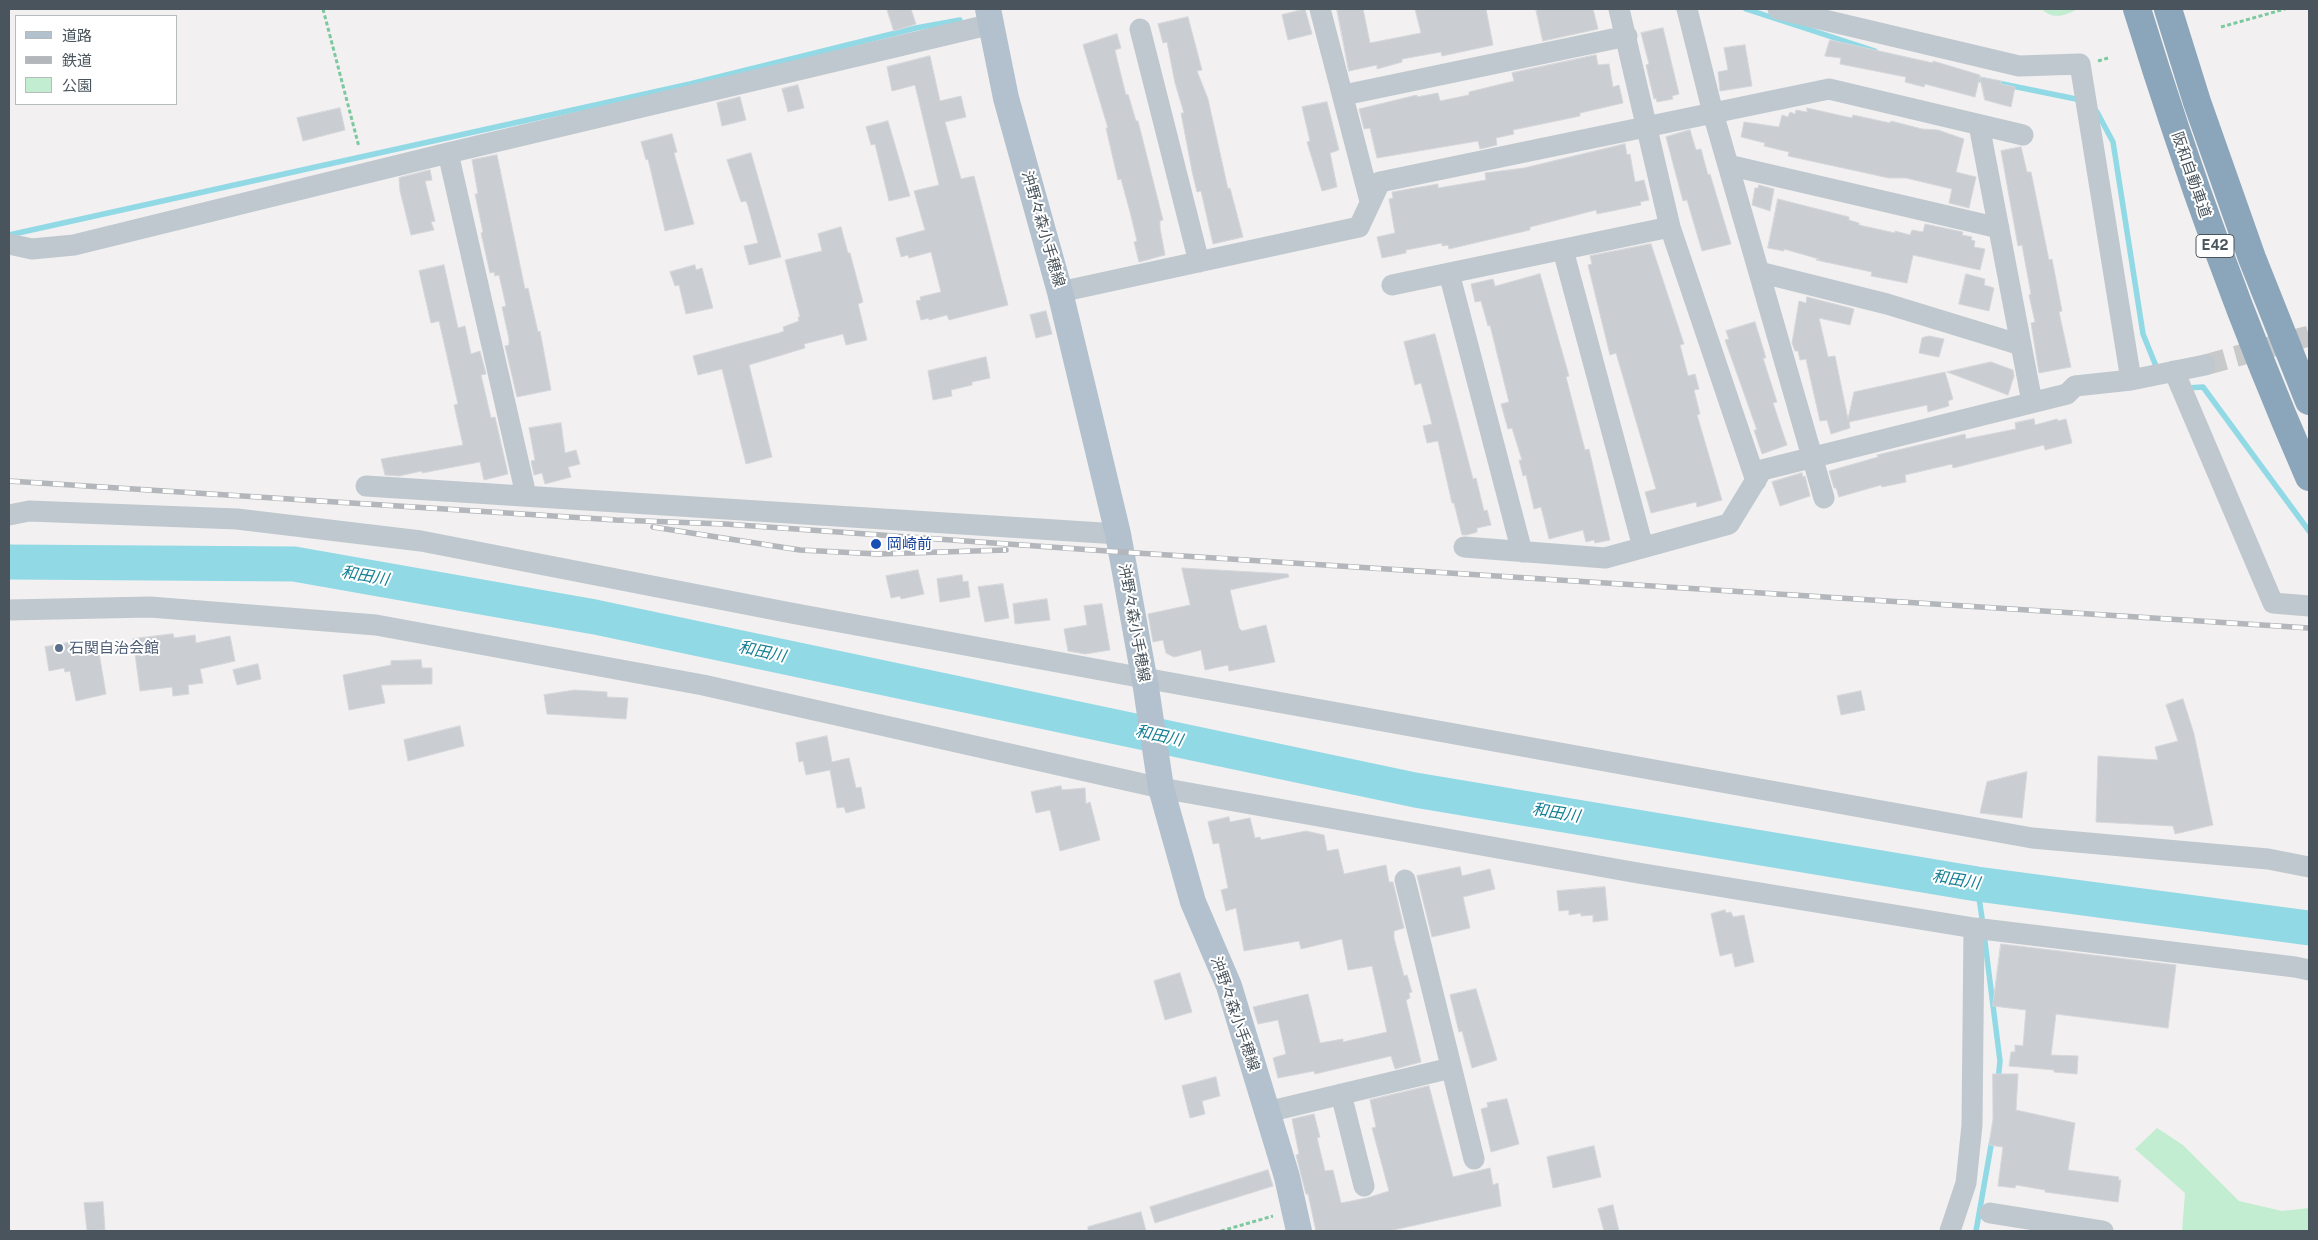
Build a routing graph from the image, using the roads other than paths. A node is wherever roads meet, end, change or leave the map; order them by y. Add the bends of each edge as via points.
1 (1320, 9) edge
2 (1619, 9) edge
3 (1686, 9) edge
4 (1778, 9) edge
5 (2137, 9) edge
6 (2168, 9) edge
7 (990, 16) edge
8 (1140, 29) dead end
9 (1626, 36) junction
10 (1344, 95) junction
11 (1713, 113) junction
12 (1979, 125) junction
13 (1646, 127) junction
14 (2023, 135) dead end
15 (448, 153) junction
16 (1728, 165) junction
17 (1370, 201) junction
18 (1670, 227) junction
19 (1999, 228) junction
20 (9, 244) edge
21 (1563, 250) junction
22 (1199, 262) junction
23 (1759, 272) junction
24 (1450, 273) junction
25 (1392, 285) dead end
26 (1060, 292) junction
27 (2021, 345) junction
28 (2205, 365) tunnel mouth
29 (2174, 371) junction
30 (2131, 380) junction
31 (2309, 401) edge
32 (2032, 402) junction
33 (1812, 456) junction
34 (2309, 476) edge
35 (1756, 481) junction
36 (366, 486) dead end
37 (526, 495) junction
38 (1824, 498) dead end
39 (9, 515) edge
40 (1118, 534) junction
41 (1464, 547) dead end
42 (1643, 547) junction
43 (1522, 552) junction
44 (2309, 606) edge
45 (9, 610) edge
46 (1145, 683) junction
47 (1160, 782) junction
48 (2309, 866) edge
49 (1405, 880) dead end
50 (1974, 928) junction
51 (2309, 970) edge
52 (1451, 1068) junction
53 (1342, 1094) junction
54 (1267, 1112) junction
55 (1474, 1160) dead end
56 (1364, 1186) dead end
57 (1990, 1213) dead end
58 (1296, 1220) edge
59 (2038, 1226) edge
60 (1950, 1231) edge
61 (2103, 1231) edge

1 - 10 street
2 - 9 street
3 - 11 street
4 - 30 street via 2019,66 2080,64
5 - 34 highway, 阪和自動車道 / E42 via 2222,266
6 - 31 highway, 阪和自動車道 / E42 via 2252,258
7 - 15 street
7 - 26 main road, 沖野々森小手穂線 via 1006,98
8 - 22 street
9 - 10 street
9 - 13 street
10 - 17 street
11 - 12 street via 1828,89
11 - 13 street
11 - 16 street
12 - 14 street
12 - 19 street
13 - 17 street via 1380,182
13 - 18 street
15 - 20 street via 74,245 32,249
15 - 37 street
16 - 19 street
16 - 23 street
17 - 22 street via 1359,227
18 - 21 street
18 - 35 street
19 - 27 street
21 - 24 street
21 - 42 street
22 - 26 street
23 - 27 street via 1887,304
23 - 33 street
24 - 25 street
24 - 43 street
26 - 40 main road, 沖野々森小手穂線
27 - 32 street
28 - 29 street
29 - 30 street
29 - 44 street via 2273,603
30 - 32 street via 2076,386 2066,394
32 - 33 street
33 - 35 street via 1762,470
33 - 38 street
35 - 42 street via 1729,524
36 - 37 street
37 - 40 street
39 - 46 street via 29,511 237,519 421,541
40 - 46 main road, 沖野々森小手穂線
41 - 43 street
42 - 43 street via 1605,558
45 - 47 street via 150,607 376,625 703,685
46 - 47 main road, 沖野々森小手穂線
46 - 48 street via 2032,838 2268,859
47 - 50 street via 1638,873
47 - 54 main road, 沖野々森小手穂線 via 1193,902 1229,986
49 - 52 street
50 - 51 street
50 - 60 street via 1972,1125 1966,1183
52 - 53 street
52 - 55 street
53 - 54 street
53 - 56 street
54 - 58 main road, 沖野々森小手穂線
57 - 59 street
59 - 61 street

